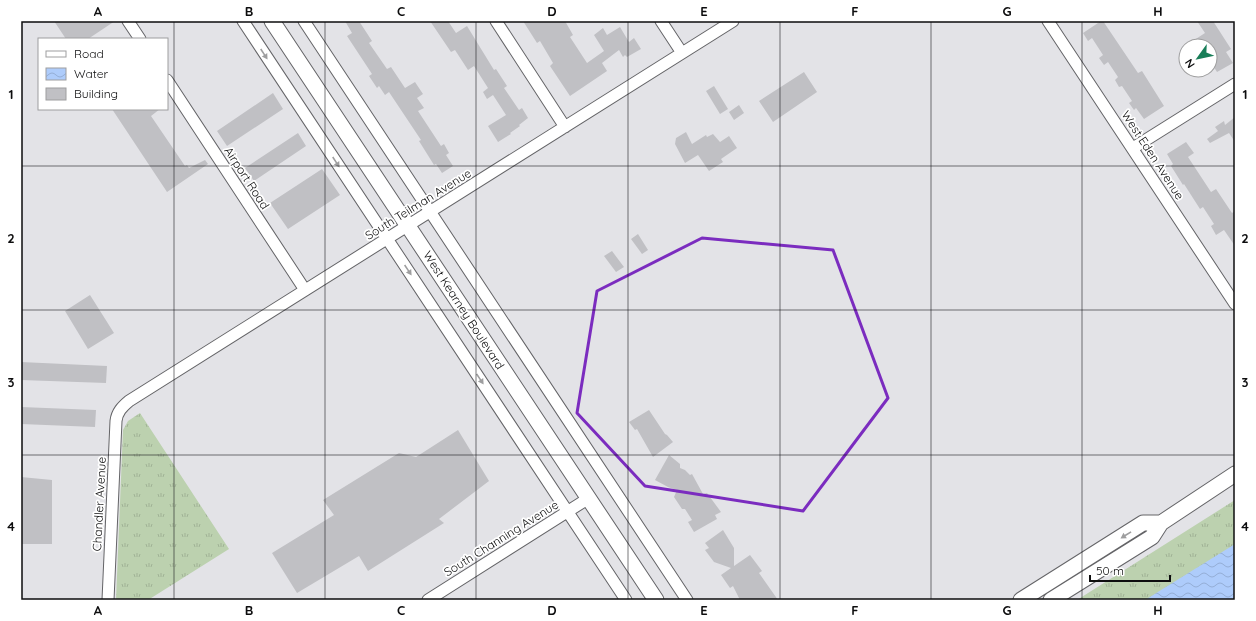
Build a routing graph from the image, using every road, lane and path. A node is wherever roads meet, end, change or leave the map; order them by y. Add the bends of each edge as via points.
1 (128, 21) edge
2 (243, 21) edge
3 (272, 21) edge
4 (304, 21) edge
5 (496, 21) edge
6 (661, 21) edge
7 (733, 21) edge
8 (1048, 21) edge
9 (139, 38) edge
10 (682, 53) junction
11 (168, 82) edge
12 (1235, 84) edge
13 (565, 127) junction
14 (1133, 148) junction
15 (430, 212) junction
16 (408, 225) junction
17 (387, 239) junction
18 (305, 290) junction
19 (1235, 304) edge
20 (119, 410) joint
21 (1235, 474) edge
22 (589, 498) junction
23 (568, 512) junction
24 (1161, 523) junction
25 (108, 600) edge
26 (428, 600) edge
27 (626, 600) edge
28 (656, 600) edge
29 (687, 600) edge
30 (1021, 600) edge
31 (1051, 600) edge

1 - 9 street
2 -> 17 street, West Kearney Boulevard
3 - 16 main road, West Kearney Boulevard
4 - 15 street
5 - 13 street
6 - 10 street
7 - 10 street, South Teilman Avenue
8 - 14 street, West Eden Avenue
10 - 13 street, South Teilman Avenue
11 - 18 street, Airport Road
12 - 14 street
13 - 15 street, South Teilman Avenue
14 - 19 street, West Eden Avenue
15 - 16 street, South Teilman Avenue
15 - 29 street
16 - 17 street, South Teilman Avenue
16 - 22 main road, West Kearney Boulevard
17 - 18 street, South Teilman Avenue
17 -> 23 street, West Kearney Boulevard
18 - 20 street, South Teilman Avenue via 129,401
20 - 25 street, Chandler Avenue via 116,421
21 - 24 main road
22 - 23 street, South Channing Avenue
22 - 28 main road, West Kearney Boulevard
23 - 26 street, South Channing Avenue
23 - 27 street, West Kearney Boulevard
24 -> 30 main road via 1143,524
24 - 31 main road via 1152,537

